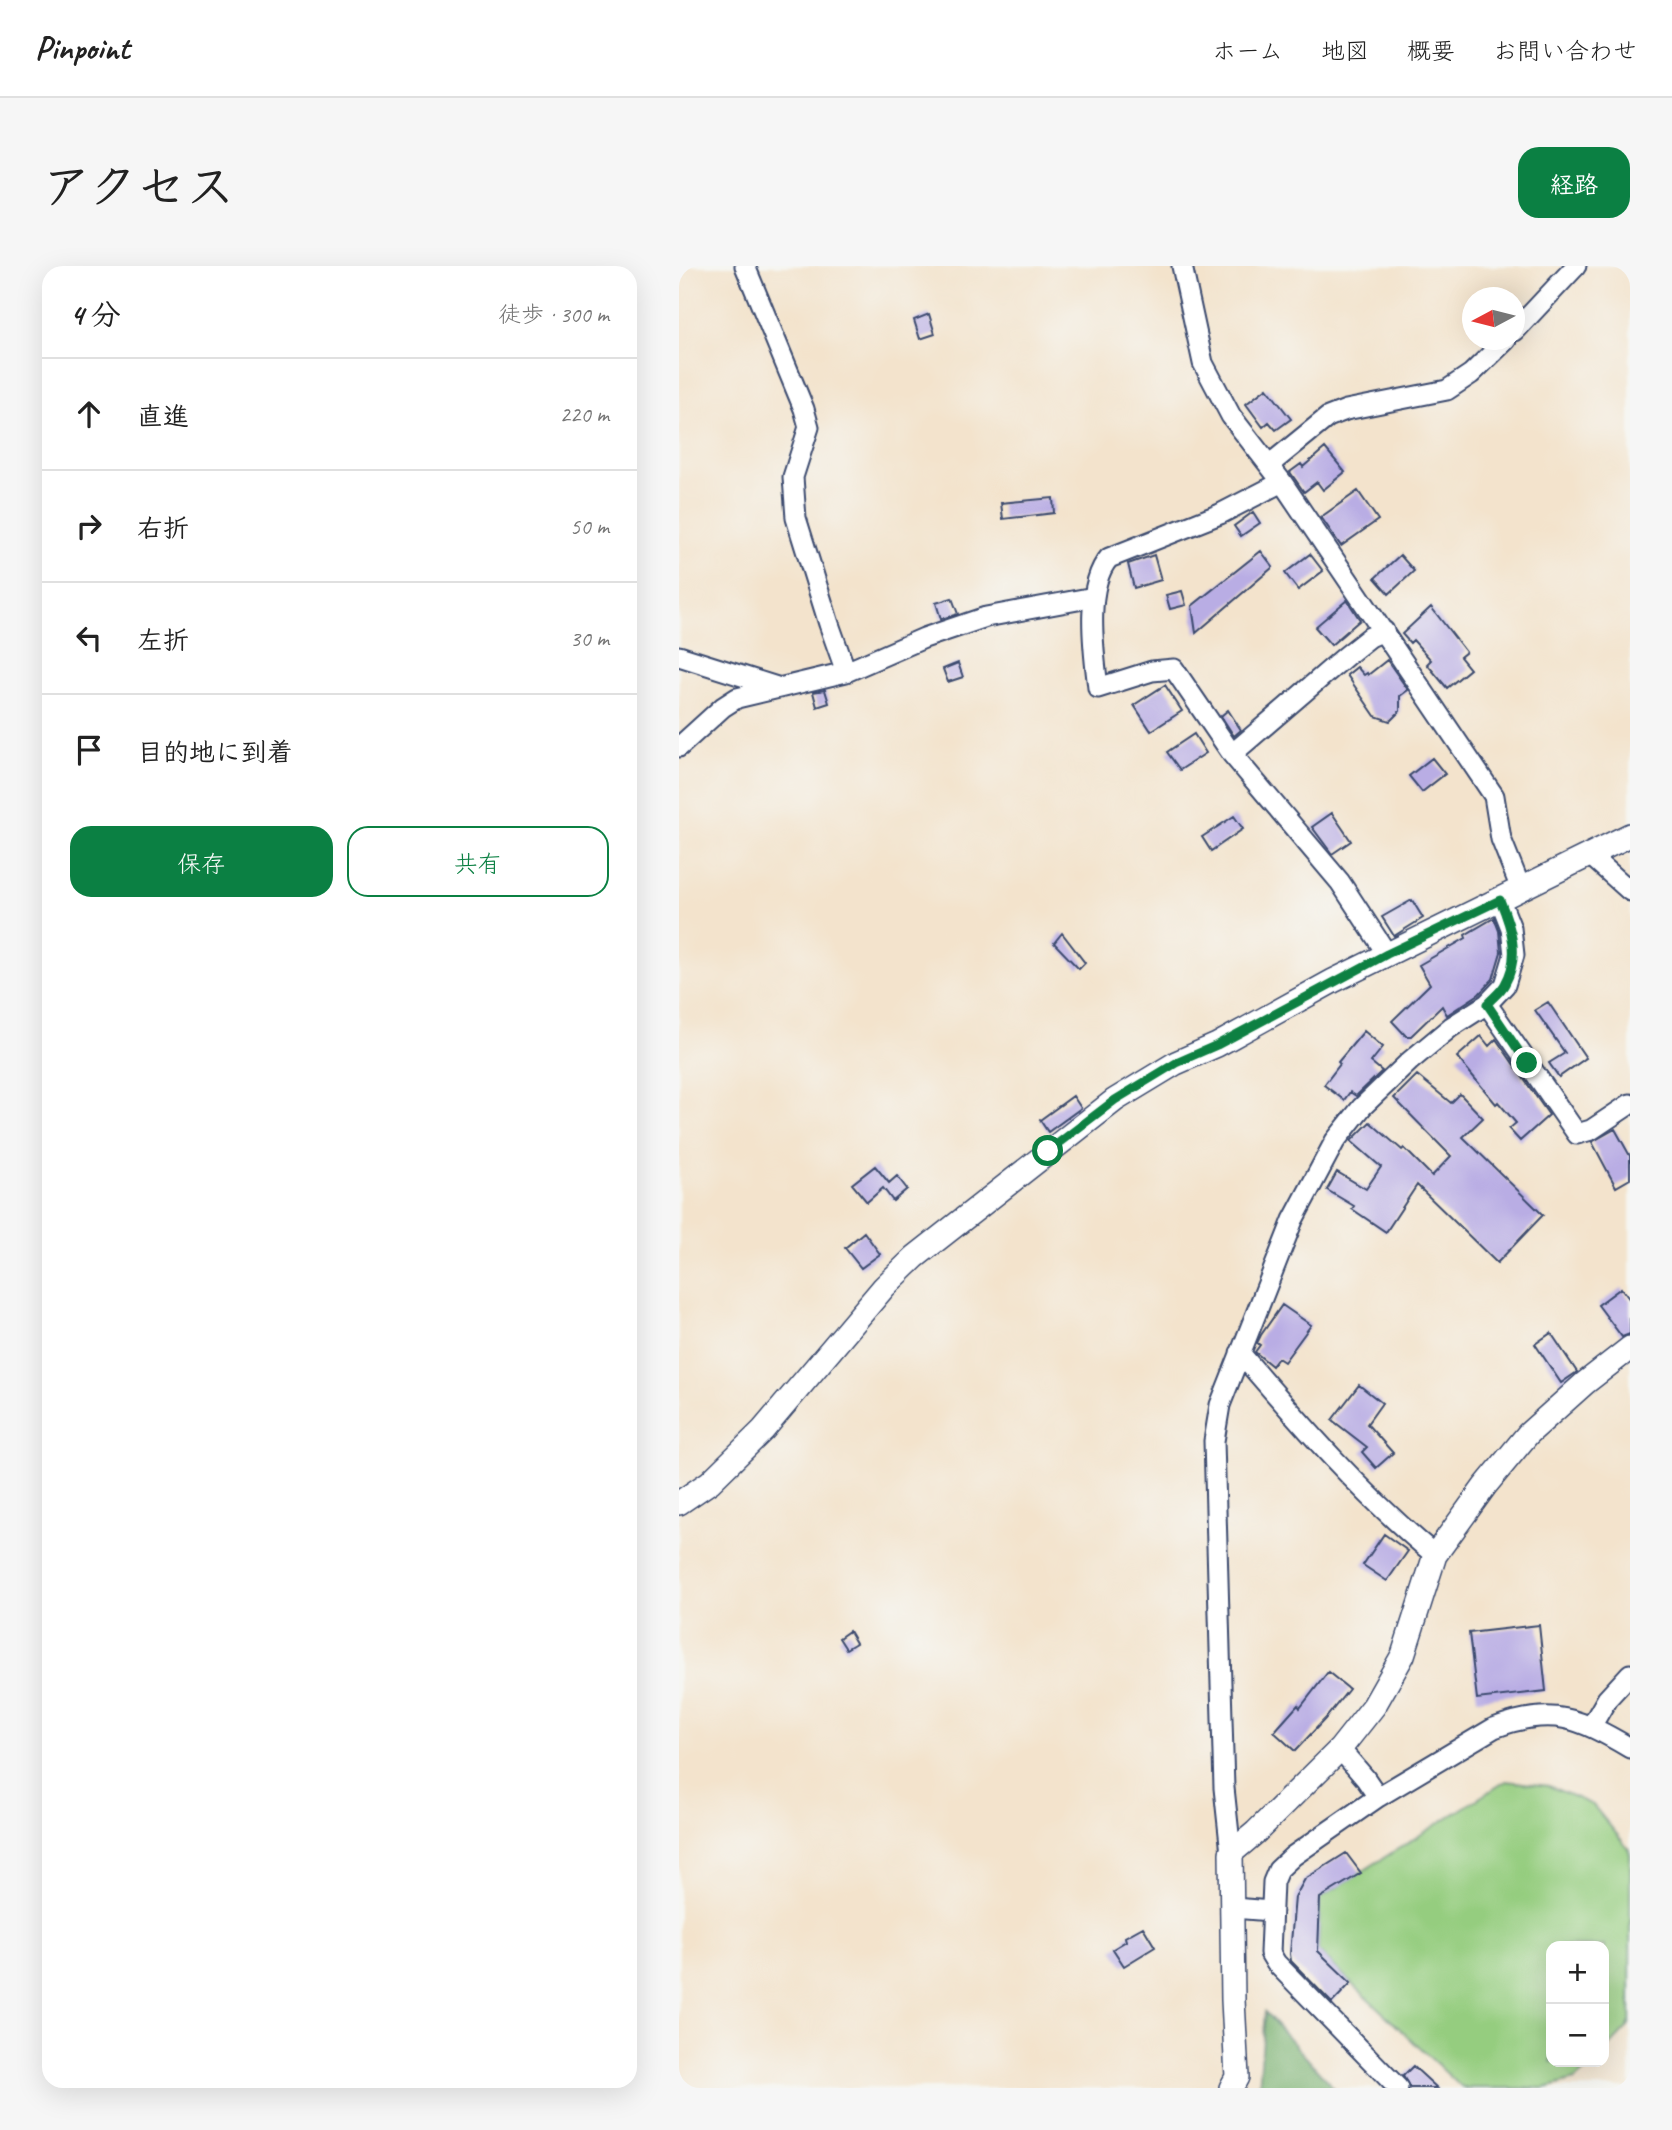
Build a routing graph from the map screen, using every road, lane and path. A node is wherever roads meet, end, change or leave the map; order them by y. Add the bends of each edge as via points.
1 (745, 266) edge
2 (1182, 266) edge
3 (1576, 266) edge
4 (1525, 319) edge
5 (1496, 350) edge
6 (1269, 465) junction
7 (1282, 482) junction
8 (1094, 597) junction
9 (1384, 631) junction
10 (679, 656) edge
11 (846, 672) junction
12 (777, 687) junction
13 (679, 747) edge
14 (1232, 754) junction
15 (1630, 835) edge
16 (1591, 856) junction
17 (1521, 889) junction
18 (1630, 891) edge
19 (1500, 900) junction
20 (1387, 954) junction
21 (1487, 1004) junction
22 (1630, 1104) edge
23 (1630, 1348) edge
24 (1240, 1353) junction
25 (679, 1503) edge
26 (1435, 1555) junction
27 (1630, 1674) edge
28 (1592, 1725) junction
29 (1630, 1748) edge
30 (1340, 1749) junction
31 (1378, 1797) junction
32 (1231, 1853) junction
33 (1233, 1908) junction
34 (1271, 1911) junction
35 (1231, 2088) edge
36 (1398, 2088) edge

1 - 11 street via 809,427 793,477 796,518
2 - 6 street via 1203,363 1231,416
3 - 4 street
5 - 6 street via 1447,390 1328,417
6 - 7 street
7 - 8 street via 1220,514 1109,558 1101,566
7 - 9 street
8 - 11 street via 986,617
8 - 14 street via 1098,688 1174,669
9 - 14 street via 1370,637
9 - 17 street via 1494,796 1501,839
10 - 12 street
11 - 12 street
12 - 13 street via 723,706
14 - 20 street via 1340,883
15 - 16 street
16 - 17 street
16 - 18 street
17 - 19 street
19 - 20 street
19 - 21 street via 1511,928 1514,955 1505,985
20 - 25 street via 1176,1063 1115,1100 992,1194 907,1264 763,1430 710,1482
21 - 22 street via 1577,1134
21 - 24 street via 1410,1061 1362,1107 1335,1141 1293,1220
23 - 26 street via 1528,1434
24 - 26 street via 1300,1423
24 - 32 street via 1220,1405 1215,1441 1224,1787
26 - 30 street via 1403,1655 1374,1706
27 - 28 street via 1607,1699
28 - 29 street
28 - 31 street via 1550,1715 1511,1721
30 - 31 street
30 - 32 street
31 - 34 street via 1278,1870
32 - 33 street
33 - 34 street
33 - 35 street via 1237,2077
34 - 36 street via 1270,1953 1276,1963

